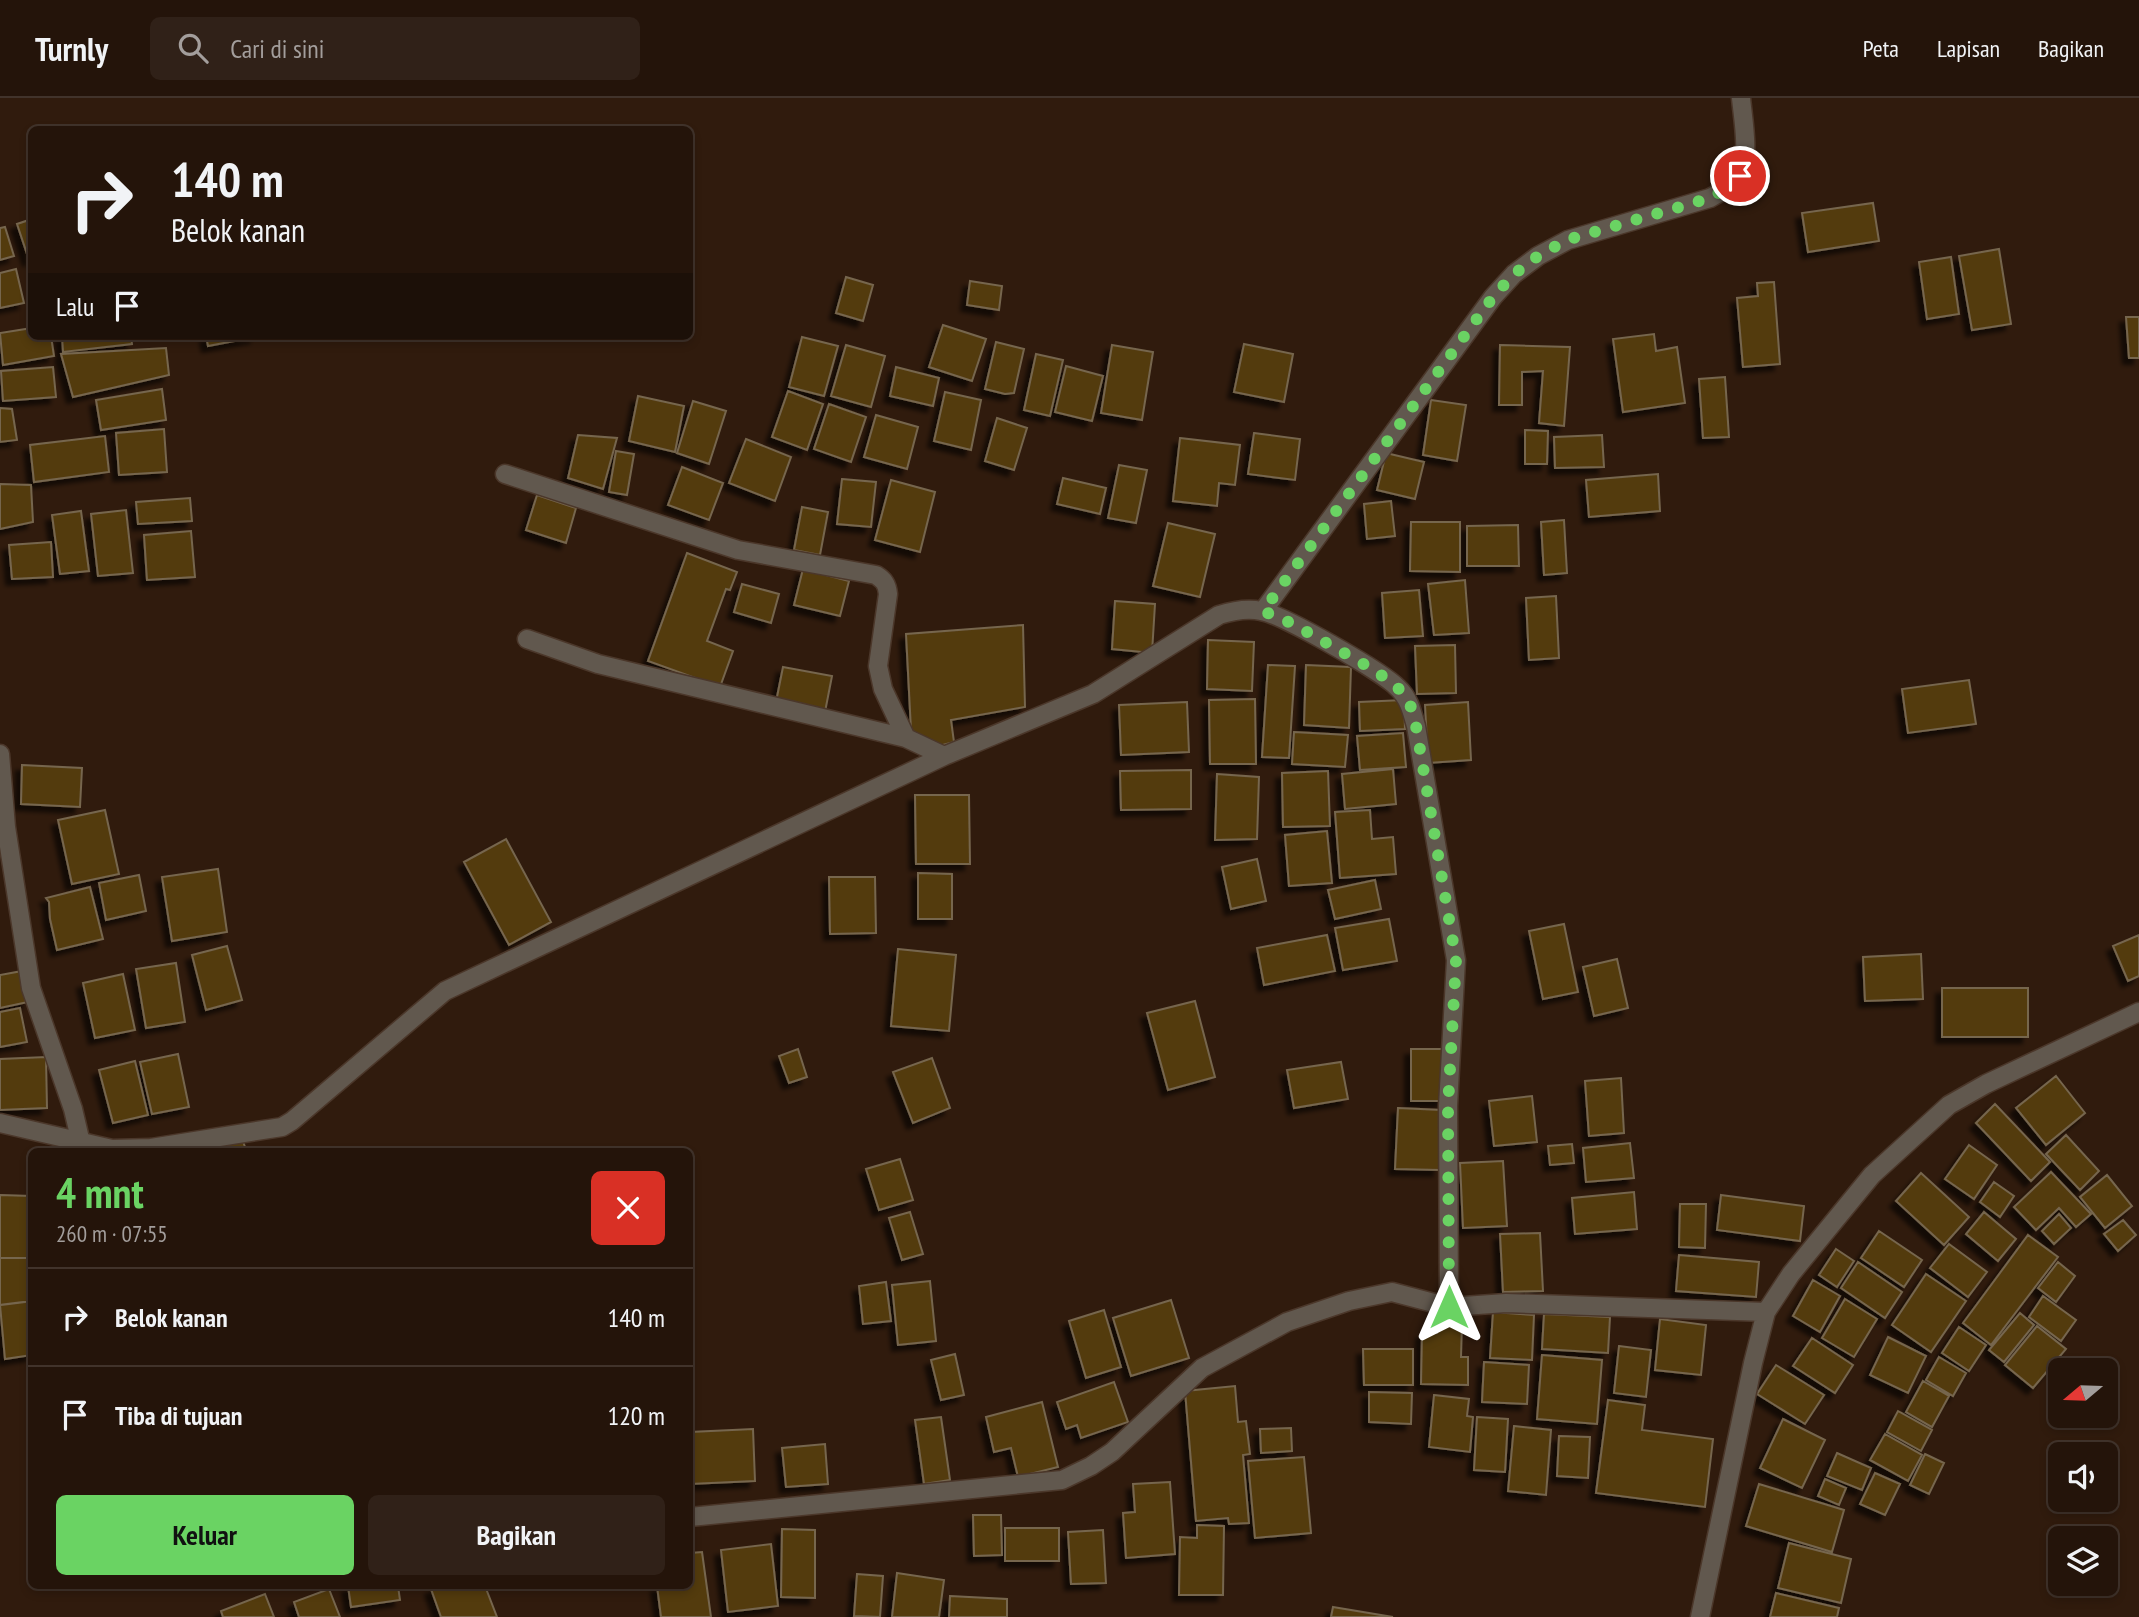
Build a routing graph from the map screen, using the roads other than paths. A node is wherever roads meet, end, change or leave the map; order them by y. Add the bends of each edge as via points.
1 (1741, 98) edge
2 (505, 474) dead end
3 (1263, 611) junction
4 (527, 639) dead end
5 (906, 738) junction
6 (0, 754) edge
7 (944, 756) junction
8 (2139, 1012) edge
9 (0, 1123) edge
10 (82, 1143) junction
11 (103, 1148) edge
12 (151, 1148) edge
13 (1449, 1307) junction
14 (1766, 1312) junction
15 (693, 1517) edge
16 (1700, 1617) edge

1 - 3 street via 1745,159 1740,176 1710,198 1567,240 1514,274
2 - 5 street via 738,550 876,575 886,583 888,594 878,666 883,689
3 - 7 street via 1219,615 1093,694
3 - 13 street via 1376,671 1410,704 1416,726 1456,960 1448,1106
4 - 5 street via 598,664
5 - 7 street
6 - 10 street via 6,827 31,989
7 - 12 street via 444,991 282,1126
8 - 14 street via 1949,1105 1872,1175
9 - 10 street
10 - 11 street
13 - 14 street via 1506,1303
13 - 15 street via 1392,1293 1349,1301 1287,1322 1202,1368 1112,1452 1062,1480
14 - 16 street

